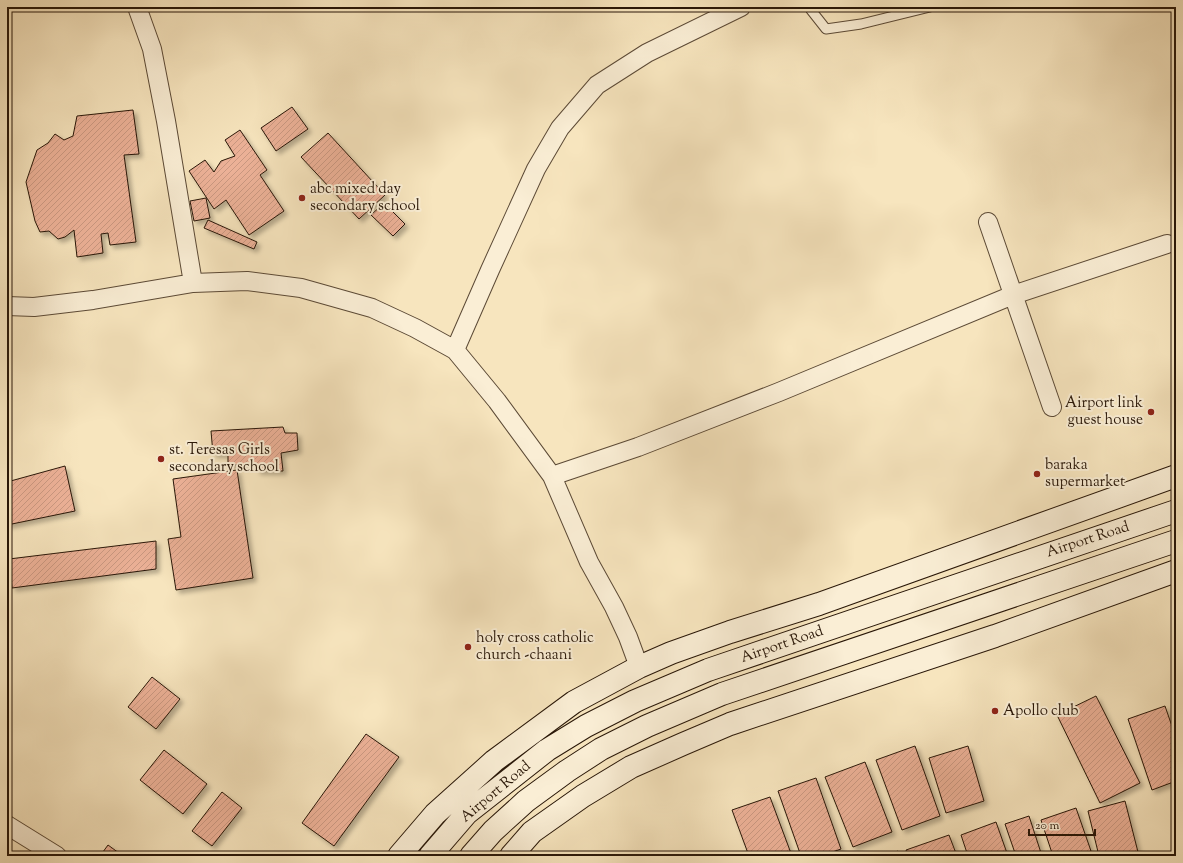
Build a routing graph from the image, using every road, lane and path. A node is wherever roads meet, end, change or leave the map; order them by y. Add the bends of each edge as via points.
1 (137, 7) edge
2 (742, 7) edge
3 (810, 7) edge
4 (930, 7) edge
5 (988, 222) dead end
6 (1168, 244) dead end
7 (193, 283) junction
8 (1013, 295) junction
9 (7, 306) edge
10 (455, 350) junction
11 (1052, 408) dead end
12 (552, 476) junction
13 (1176, 476) edge
14 (1176, 511) edge
15 (1176, 541) edge
16 (1176, 571) edge
17 (639, 667) junction
18 (7, 825) edge
19 (57, 856) edge
20 (399, 856) edge
21 (430, 856) edge
22 (471, 856) edge
23 (511, 856) edge

1 - 7 street via 152,49
2 - 10 street via 647,53 597,85 560,128 536,169
3 - 4 lane via 826,29 861,24
5 - 8 street
6 - 8 street
7 - 9 street via 93,300 34,307
7 - 10 street via 247,281 301,288 372,308
8 - 11 street
8 - 12 street via 646,444
10 - 12 street via 498,401
12 - 17 street via 589,562 623,625
13 - 17 main road via 819,604 671,653
14 - 21 main road, Airport Road via 708,670 635,700 547,750 467,813
15 - 22 main road, Airport Road via 722,694 647,726 601,749 526,801 493,831
16 - 23 main road via 995,636 745,719 683,744 631,767 583,796 532,832
17 - 20 main road via 574,702 494,761 435,814
18 - 19 street

